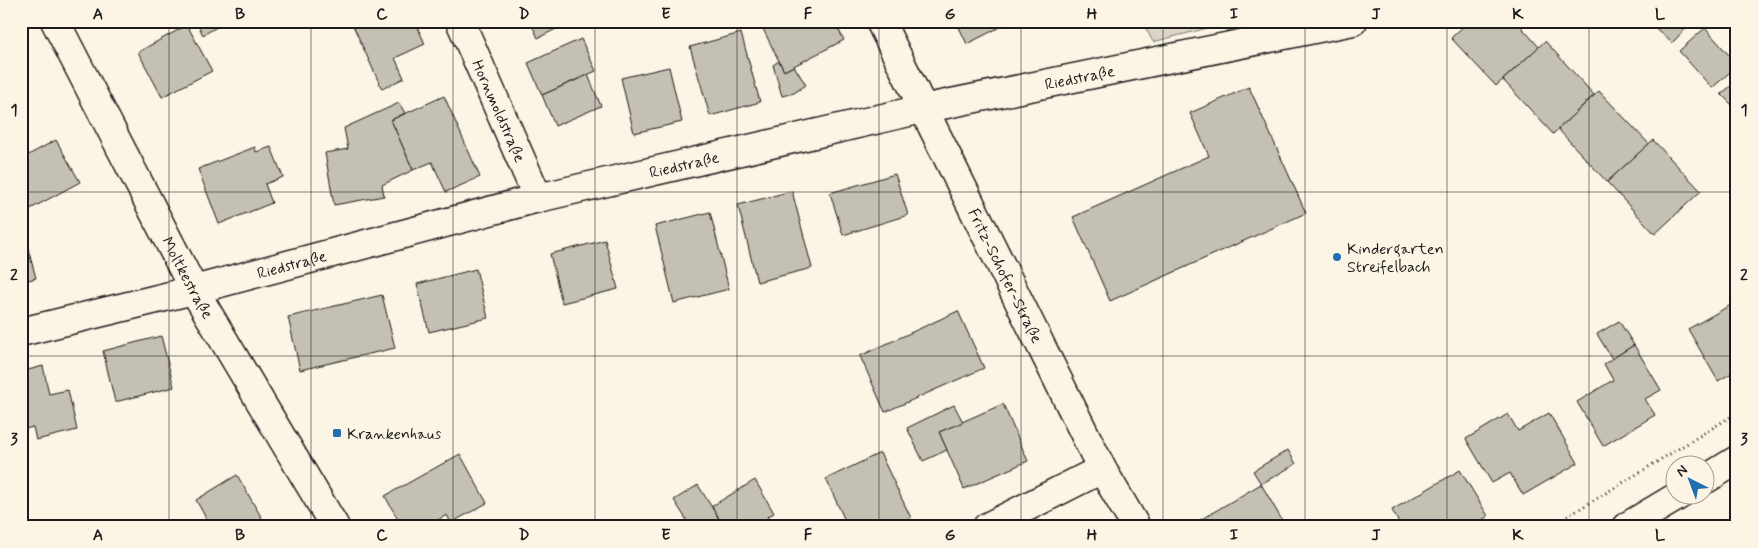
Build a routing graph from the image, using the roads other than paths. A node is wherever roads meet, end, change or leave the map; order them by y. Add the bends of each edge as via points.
1 (55, 21) edge
2 (460, 21) edge
3 (880, 21) edge
4 (1352, 21) edge
5 (922, 108) junction
6 (538, 198) junction
7 (194, 290) junction
8 (21, 332) edge
9 (1737, 460) edge
10 (1102, 469) junction
11 (1716, 473) edge
12 (1666, 503) edge
13 (335, 527) edge
14 (987, 527) edge
15 (1136, 527) edge
16 (1626, 527) edge

1 - 7 street, Moltkestraße
2 - 6 street, Hornmoldstraße
3 - 5 street, Fritz-Schofer-Straße
4 - 5 street, Riedstraße
5 - 6 street, Riedstraße
5 - 10 street, Fritz-Schofer-Straße
6 - 7 street, Riedstraße
7 - 8 street, Riedstraße
7 - 13 street, Moltkestraße
9 - 11 street
10 - 14 street
10 - 15 street, Fritz-Schofer-Straße
12 - 16 street

